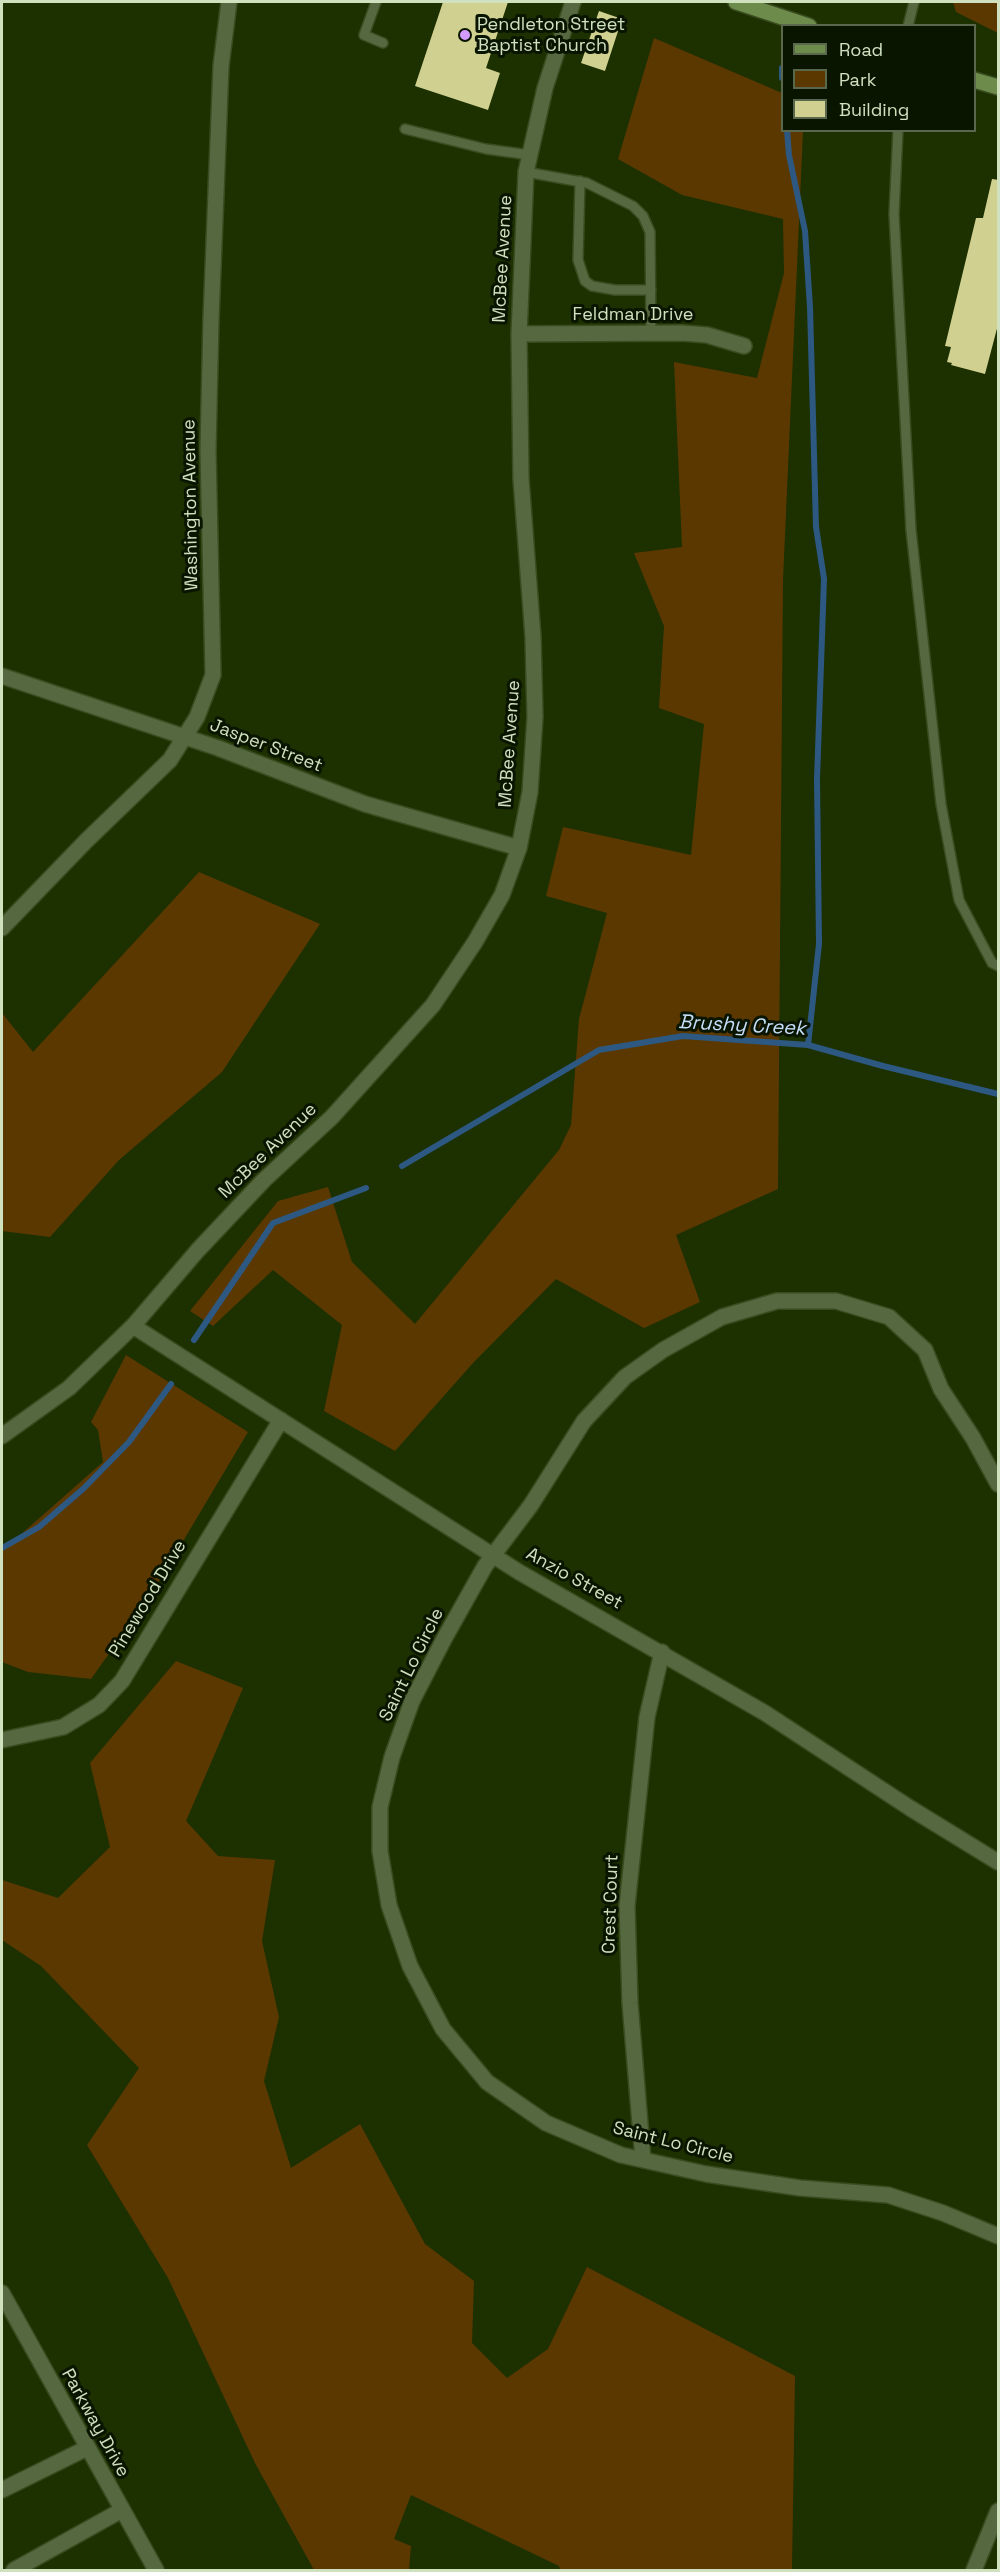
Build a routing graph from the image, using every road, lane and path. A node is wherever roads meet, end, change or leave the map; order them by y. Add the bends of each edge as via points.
1 (229, 2) edge
2 (376, 2) edge
3 (573, 2) edge
4 (736, 2) edge
5 (914, 2) edge
6 (803, 24) edge
7 (908, 24) edge
8 (382, 44) dead end
9 (976, 80) edge
10 (999, 87) edge
11 (405, 129) dead end
12 (898, 132) edge
13 (530, 155) junction
14 (526, 172) junction
15 (580, 182) junction
16 (651, 290) junction
17 (519, 334) junction
18 (651, 334) junction
19 (744, 346) dead end
20 (2, 676) edge
21 (185, 736) junction
22 (519, 848) junction
23 (2, 928) edge
24 (999, 966) edge
25 (133, 1326) junction
26 (281, 1420) junction
27 (2, 1436) edge
28 (999, 1485) edge
29 (494, 1555) junction
30 (662, 1652) junction
31 (2, 1740) edge
32 (999, 1862) edge
33 (643, 2160) junction
34 (999, 2236) edge
35 (2, 2293) edge
36 (87, 2448) junction
37 (2, 2490) edge
38 (122, 2510) junction
39 (999, 2511) edge
40 (14, 2571) edge
41 (156, 2571) edge
42 (974, 2571) edge

1 - 21 street, Washington Avenue via 221,66 210,343 213,675
2 - 8 lane via 364,35
3 - 13 street, McBee Avenue via 545,88
4 - 6 main road
5 - 7 lane
9 - 10 main road
11 - 13 lane via 486,149
12 - 24 lane via 894,214 911,530 941,804 959,900 992,963
13 - 14 street, McBee Avenue
14 - 15 lane
14 - 17 street, McBee Avenue
15 - 16 lane via 633,206 643,216 650,232
15 - 16 lane via 578,260 585,281 615,290
16 - 18 lane
17 - 18 street, Feldman Drive
17 - 22 street, McBee Avenue via 521,479 535,717 530,792
18 - 19 street, Feldman Drive via 707,335
20 - 21 street, Jasper Street
21 - 22 street, Jasper Street via 365,804
21 - 23 street, Washington Avenue via 170,760
22 - 25 street, McBee Avenue via 502,895 433,1005 332,1117 264,1180 198,1250
25 - 26 street, Anzio Street
25 - 27 street, McBee Avenue via 69,1388
26 - 29 street, Anzio Street
26 - 31 street, Pinewood Drive via 122,1681 99,1706 63,1727
28 - 29 street, Saint Lo Circle via 941,1389 925,1350 889,1317 837,1301 777,1301 722,1317 625,1377 584,1421
29 - 30 street, Anzio Street
29 - 33 street, Saint Lo Circle via 412,1701 392,1756 380,1807 380,1851 389,1905 410,1966 443,2029 487,2082 546,2123 621,2155
30 - 32 street, Anzio Street
30 - 33 street, Crest Court via 647,1717 627,1906 630,2003
33 - 34 street, Saint Lo Circle via 800,2188 888,2195
35 - 36 street, Parkway Drive
36 - 37 street
36 - 38 street, Parkway Drive
38 - 40 street
38 - 41 street, Parkway Drive
39 - 42 street

